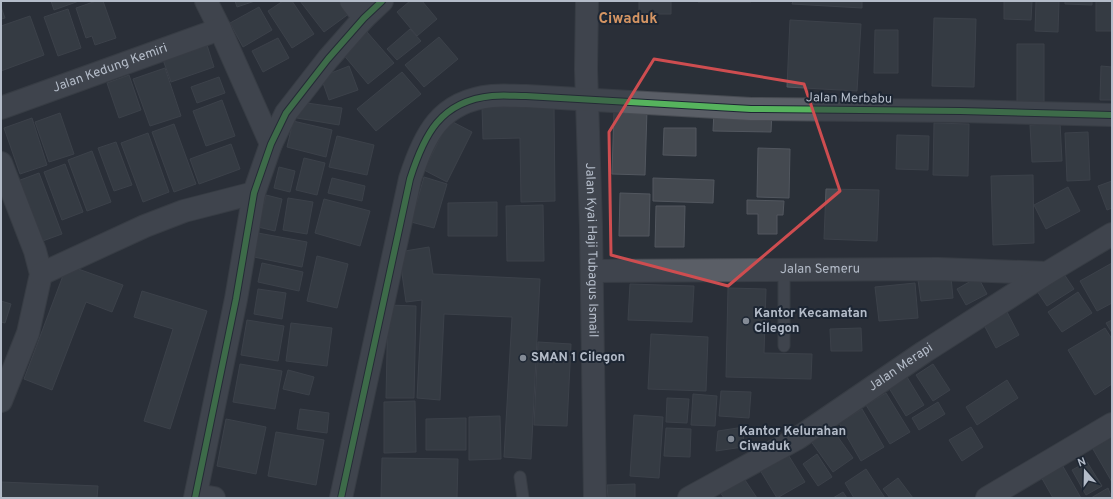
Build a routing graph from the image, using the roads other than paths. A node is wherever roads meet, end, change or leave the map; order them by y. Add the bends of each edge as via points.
1 (206, 1) edge
2 (382, 1) edge
3 (587, 1) edge
4 (358, 9) edge
5 (220, 29) junction
6 (587, 99) junction
7 (1, 108) edge
8 (1112, 115) edge
9 (271, 144) junction
10 (1, 163) edge
11 (254, 193) junction
12 (1112, 234) edge
13 (784, 269) junction
14 (592, 270) junction
15 (1047, 273) junction
16 (41, 274) junction
17 (784, 346) dead end
18 (1, 401) edge
19 (1112, 424) edge
20 (520, 478) dead end
21 (202, 497) edge
22 (341, 498) edge
23 (523, 498) edge
24 (595, 498) edge
25 (689, 498) edge
26 (987, 498) edge

1 - 5 street
2 - 4 street
3 - 6 street, Jalan Kyai Haji Tubagus Ismail
4 - 9 street via 328,59 286,113
5 - 7 street, Jalan Kedung Kemiri
5 - 9 street
6 - 8 street, Jalan Merbabu via 751,109
6 - 14 street, Jalan Kyai Haji Tubagus Ismail
6 - 22 street, Jalan Merbabu via 492,96 463,103 444,116 429,131 418,153 410,179
9 - 11 street
10 - 16 street via 35,251
11 - 16 street via 184,211
11 - 21 street
12 - 15 street, Jalan Merapi
13 - 14 street, Jalan Semeru
13 - 15 street, Jalan Semeru via 938,269
13 - 17 lane
14 - 24 street, Jalan Kyai Haji Tubagus Ismail
15 - 25 street, Jalan Merapi via 924,352 798,438
16 - 18 street via 28,333
19 - 26 street
20 - 23 lane

